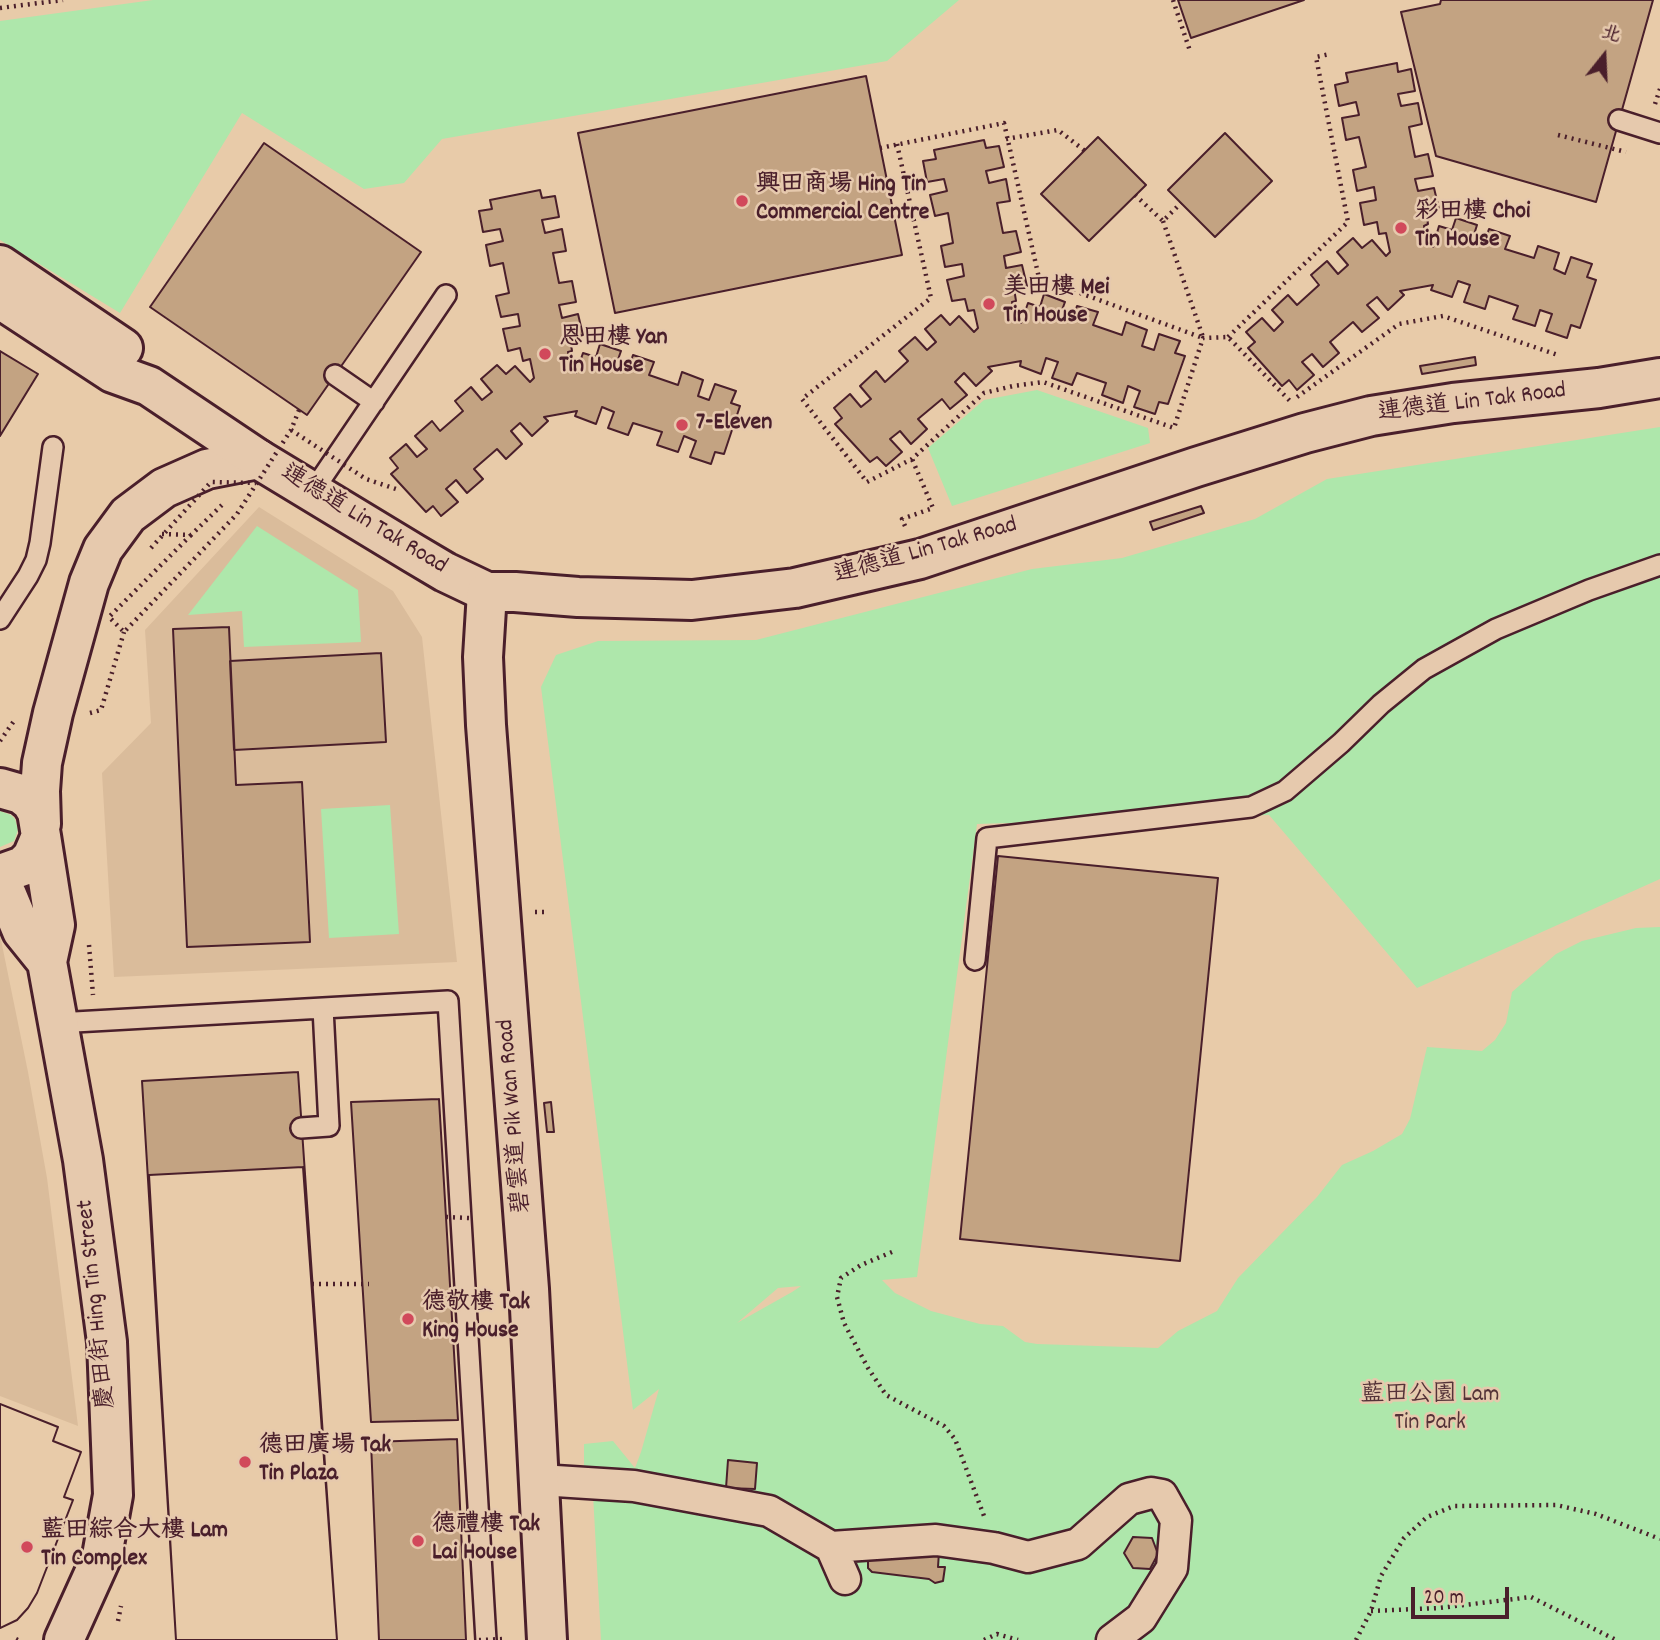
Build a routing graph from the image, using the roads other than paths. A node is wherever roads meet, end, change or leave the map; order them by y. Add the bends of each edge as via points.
1 (1619, 120) dead end
2 (1660, 133) edge
3 (0, 265) edge
4 (446, 295) dead end
5 (0, 299) edge
6 (335, 375) dead end
7 (1660, 378) edge
8 (149, 386) junction
9 (374, 402) junction
10 (53, 447) dead end
11 (252, 476) junction
12 (313, 491) junction
13 (1660, 565) edge
14 (487, 592) junction
15 (0, 619) edge
16 (0, 788) edge
17 (41, 830) junction
18 (0, 874) edge
19 (0, 887) edge
20 (975, 960) dead end
21 (47, 962) junction
22 (323, 1008) junction
23 (57, 1023) junction
24 (301, 1128) dead end
25 (540, 1480) junction
26 (831, 1547) junction
27 (845, 1579) dead end
28 (64, 1640) edge
29 (486, 1640) edge
30 (547, 1640) edge
31 (1112, 1640) edge

1 - 2 lane
3 - 8 street, 連德道 Lin Tak Road via 131,353
4 - 9 lane
5 - 8 street, 連德道 Lin Tak Road via 113,373
6 - 9 lane
7 - 14 street, 連德道 Lin Tak Road via 1371,416 1196,467 920,559 795,588 692,600
8 - 11 street, 連德道 Lin Tak Road
9 - 12 lane
10 - 15 lane via 36,560
11 - 12 street, 連德道 Lin Tak Road
11 - 17 street, 慶田街 Hing Tin Street via 207,469 164,488 128,515 103,549 53,713 42,763
12 - 14 street, 連德道 Lin Tak Road via 444,572
13 - 20 lane via 1496,629 1424,669 1284,791 1251,807 986,838
14 - 25 street, 碧雲道 Pik Wan Road via 483,657 486,725
16 - 17 street, 慶田街 Hing Tin Street via 31,802
17 - 18 street via 32,857 23,866
17 - 21 street, 慶田街 Hing Tin Street via 55,926
19 - 21 street, 慶田街 Hing Tin Street via 22,931
21 - 23 street, 慶田街 Hing Tin Street
22 - 23 lane
22 - 24 lane via 329,1126
22 - 29 lane via 448,1001
23 - 28 street, 慶田街 Hing Tin Street via 83,1160 107,1342 113,1495 102,1556
25 - 26 street via 635,1486 769,1511
25 - 30 street, 碧雲道 Pik Wan Road
26 - 27 street
26 - 31 street via 936,1540 1028,1558 1078,1544 1129,1499 1162,1495 1176,1520 1172,1568 1141,1618

